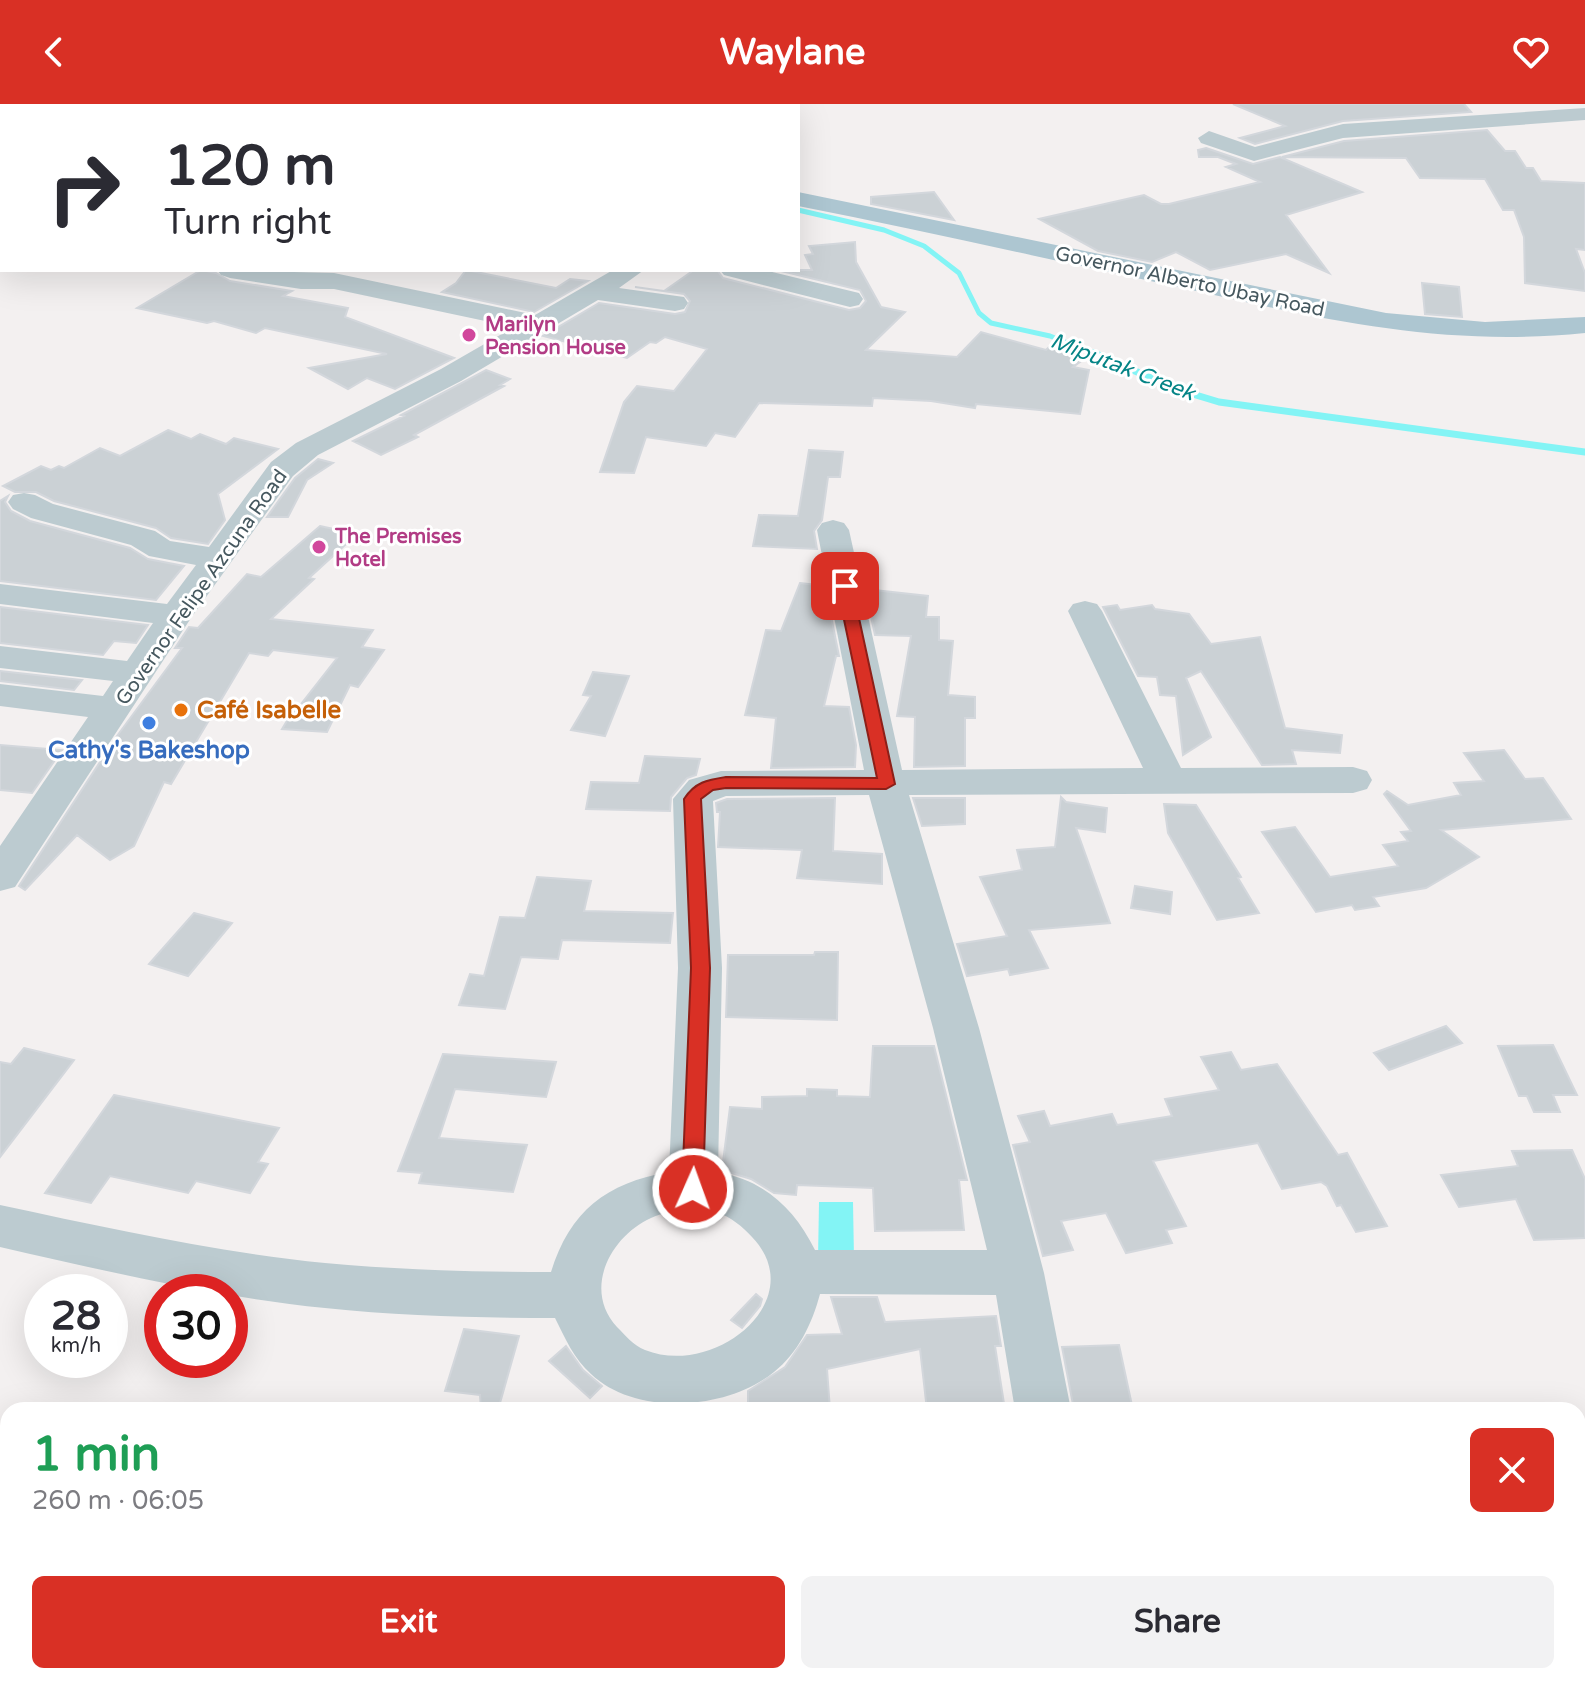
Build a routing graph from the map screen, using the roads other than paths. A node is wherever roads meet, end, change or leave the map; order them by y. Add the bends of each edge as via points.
1 (1585, 114) edge
2 (1209, 138) dead end
3 (800, 199) edge
4 (243, 272) edge
5 (628, 272) edge
6 (741, 272) edge
7 (334, 281) junction
8 (594, 292) junction
9 (300, 298) dead end
10 (850, 299) dead end
11 (675, 303) dead end
12 (540, 324) junction
13 (1585, 325) edge
14 (24, 502) dead end
15 (833, 530) dead end
16 (216, 558) junction
17 (0, 575) edge
18 (0, 594) edge
19 (84, 604) junction
20 (1085, 611) dead end
21 (176, 615) junction
22 (0, 657) edge
23 (139, 673) junction
24 (0, 695) edge
25 (115, 709) junction
26 (1353, 780) dead end
27 (1168, 781) junction
28 (886, 784) junction
29 (0, 877) edge
30 (693, 1189) junction
31 (0, 1226) edge
32 (796, 1272) junction
33 (1018, 1273) junction
34 (574, 1295) junction
35 (668, 1395) edge
36 (1042, 1402) edge

1 - 2 street via 1343,131 1254,154
3 - 13 main road, Governor Alberto Ubay Road via 1409,324 1496,332
4 - 7 street
5 - 8 street, Governor Felipe Azcuna Road
6 - 10 street
7 - 9 street
7 - 12 street
8 - 11 street
8 - 12 street, Governor Felipe Azcuna Road
12 - 16 street, Governor Felipe Azcuna Road via 307,449 282,469
14 - 16 street via 143,538 161,549
15 - 28 street
16 - 21 street, Governor Felipe Azcuna Road
17 - 19 street
18 - 19 street
19 - 21 street
20 - 27 street
21 - 23 street, Governor Felipe Azcuna Road
22 - 23 street
23 - 25 street, Governor Felipe Azcuna Road
24 - 25 street
25 - 29 street, Governor Felipe Azcuna Road
26 - 27 street
27 - 28 street
28 - 30 street via 726,783 709,785 693,799 700,968
28 - 33 street
30 - 32 street via 723,1193 773,1223 789,1246
30 - 34 street via 662,1193 608,1219 577,1267
31 - 34 street via 153,1260 289,1281 402,1291
32 - 33 street
32 - 35 street via 794,1300 762,1350 735,1368
33 - 36 street
34 - 35 street via 593,1342

